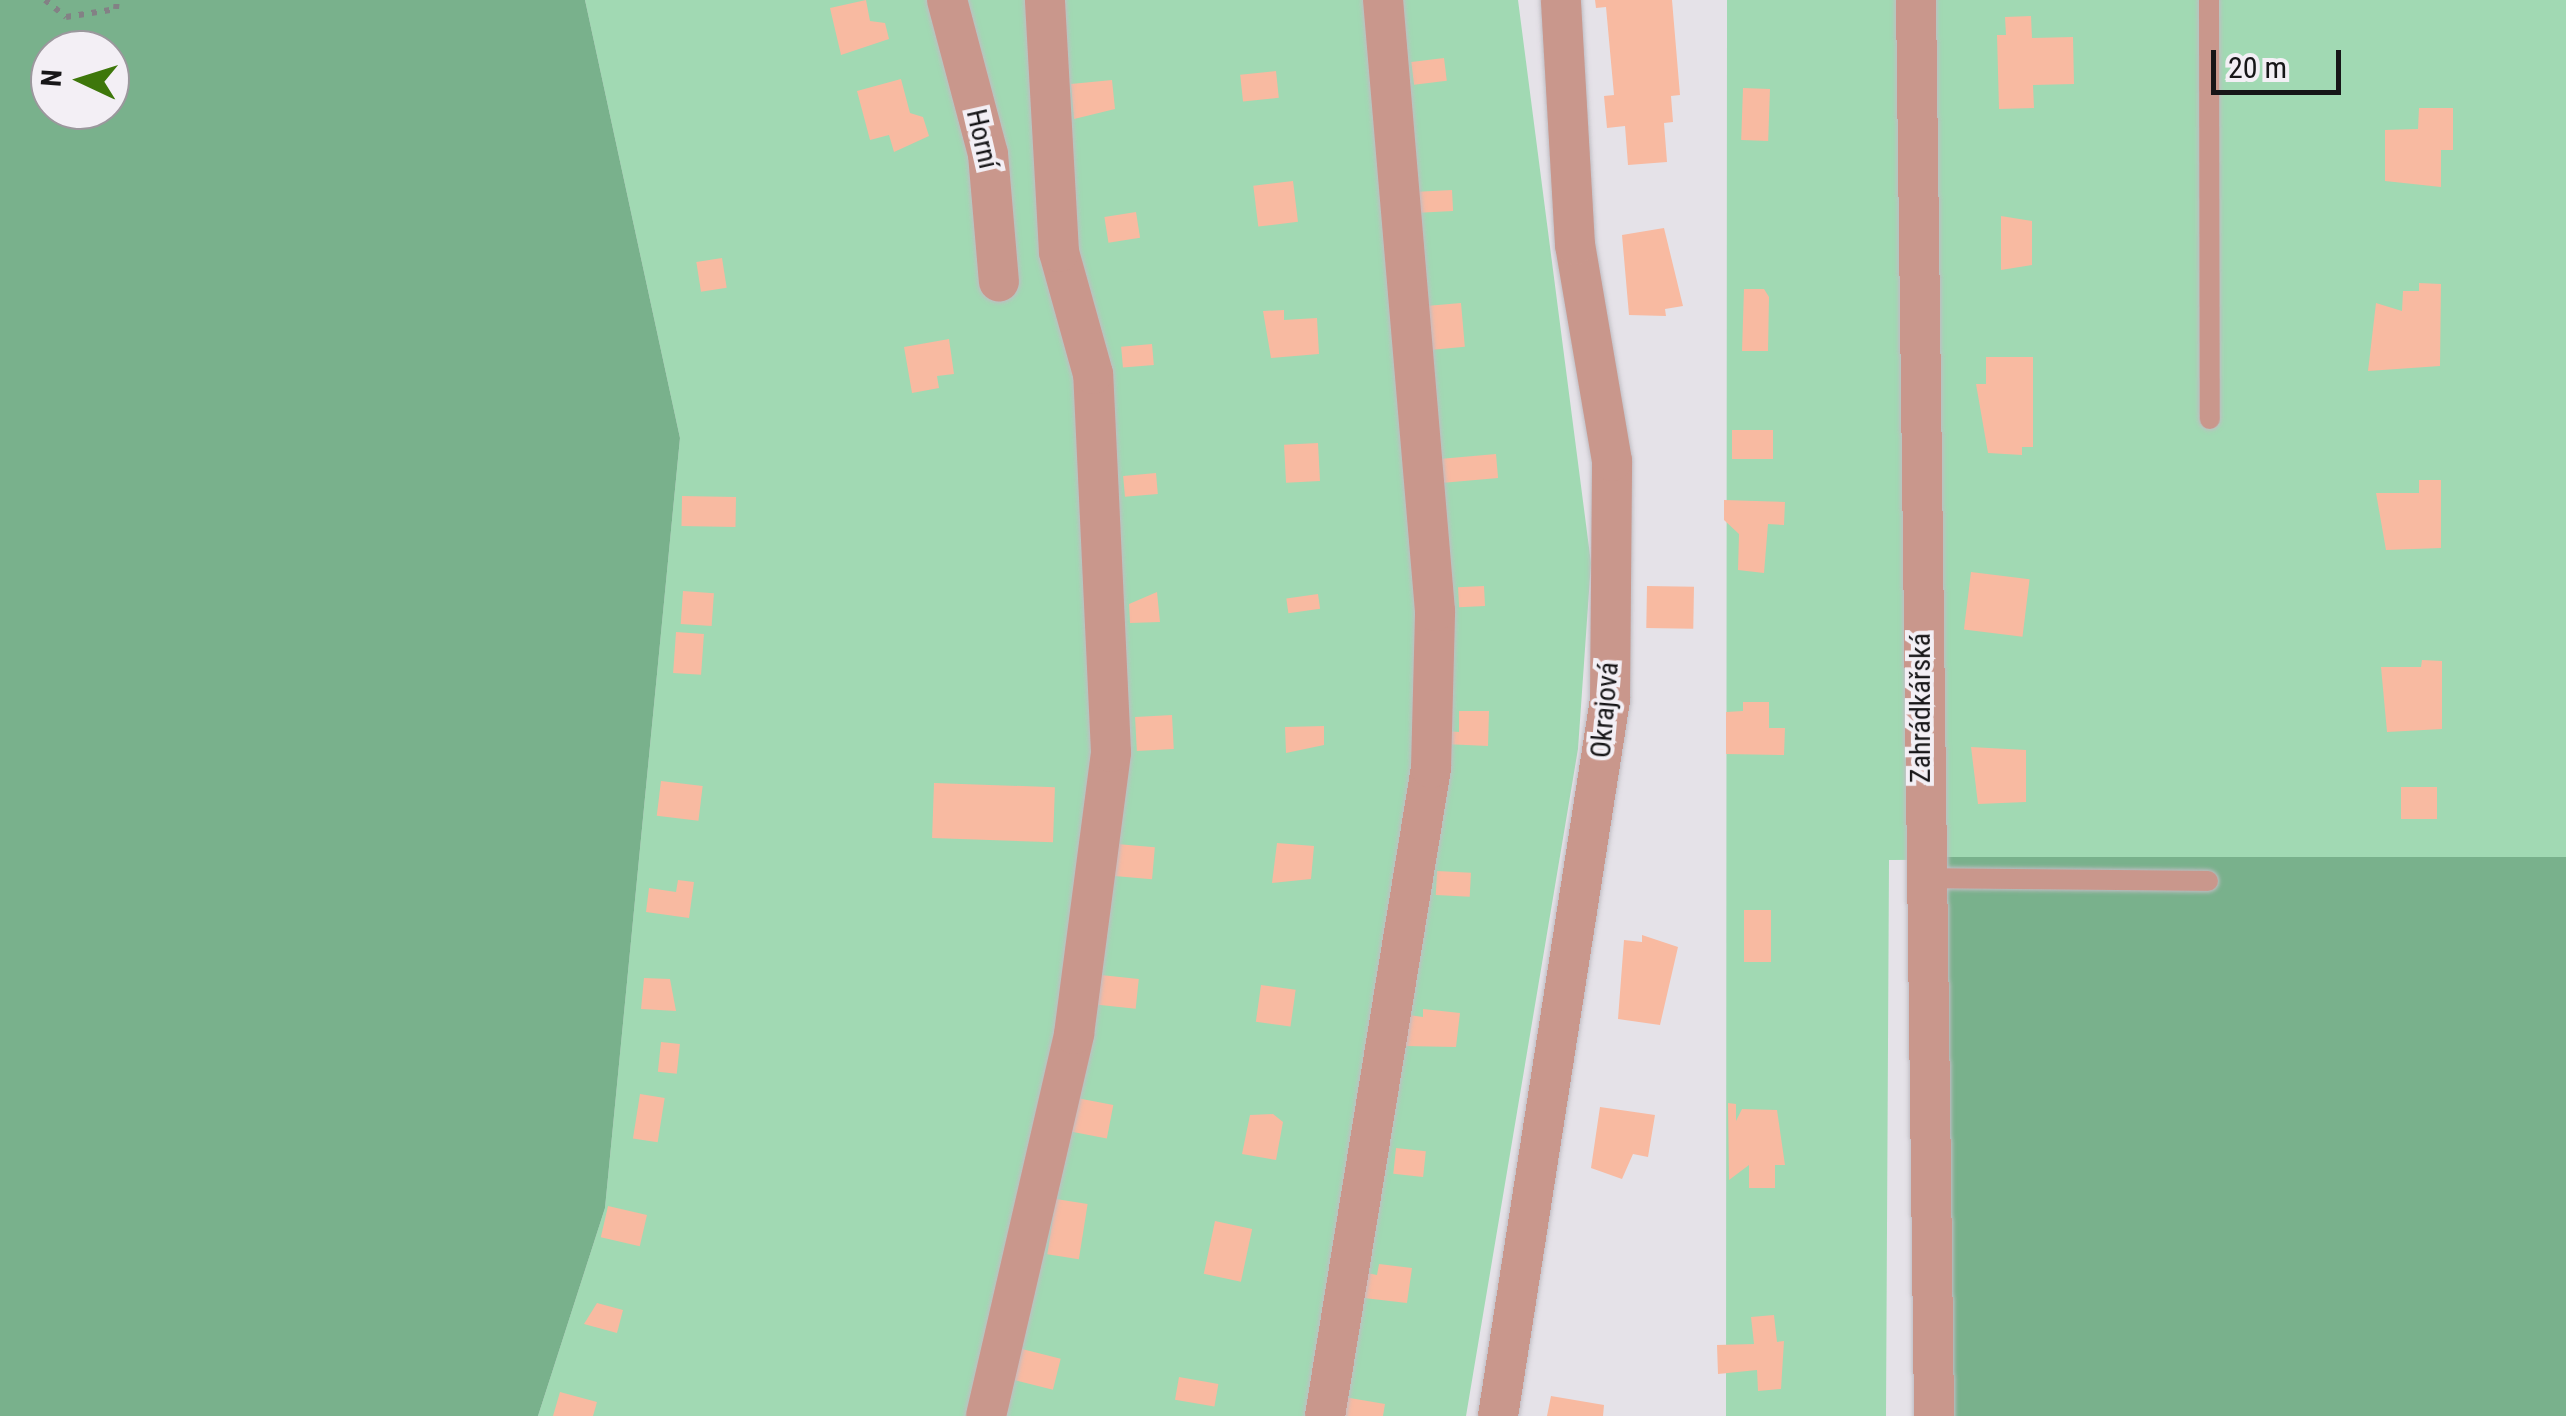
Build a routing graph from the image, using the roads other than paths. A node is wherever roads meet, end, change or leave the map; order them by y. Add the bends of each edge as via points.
1 (946, 0) edge
2 (1044, 0) edge
3 (1383, 0) edge
4 (1561, 0) edge
5 (1916, 0) edge
6 (2209, 0) edge
7 (999, 282) dead end
8 (2210, 418) dead end
9 (1923, 878) junction
10 (2208, 881) dead end
11 (986, 1416) edge
12 (1324, 1416) edge
13 (1498, 1416) edge
14 (1934, 1416) edge

1 - 7 street, Horní via 988,154
2 - 11 street via 1059,252 1092,374 1111,752 1074,1034
3 - 12 street via 1435,611 1432,768
4 - 13 street, Okrajová via 1575,245 1612,461 1610,700
5 - 9 street, Zahrádkářská
6 - 8 lane
9 - 10 lane
9 - 14 street, Zahrádkářská

